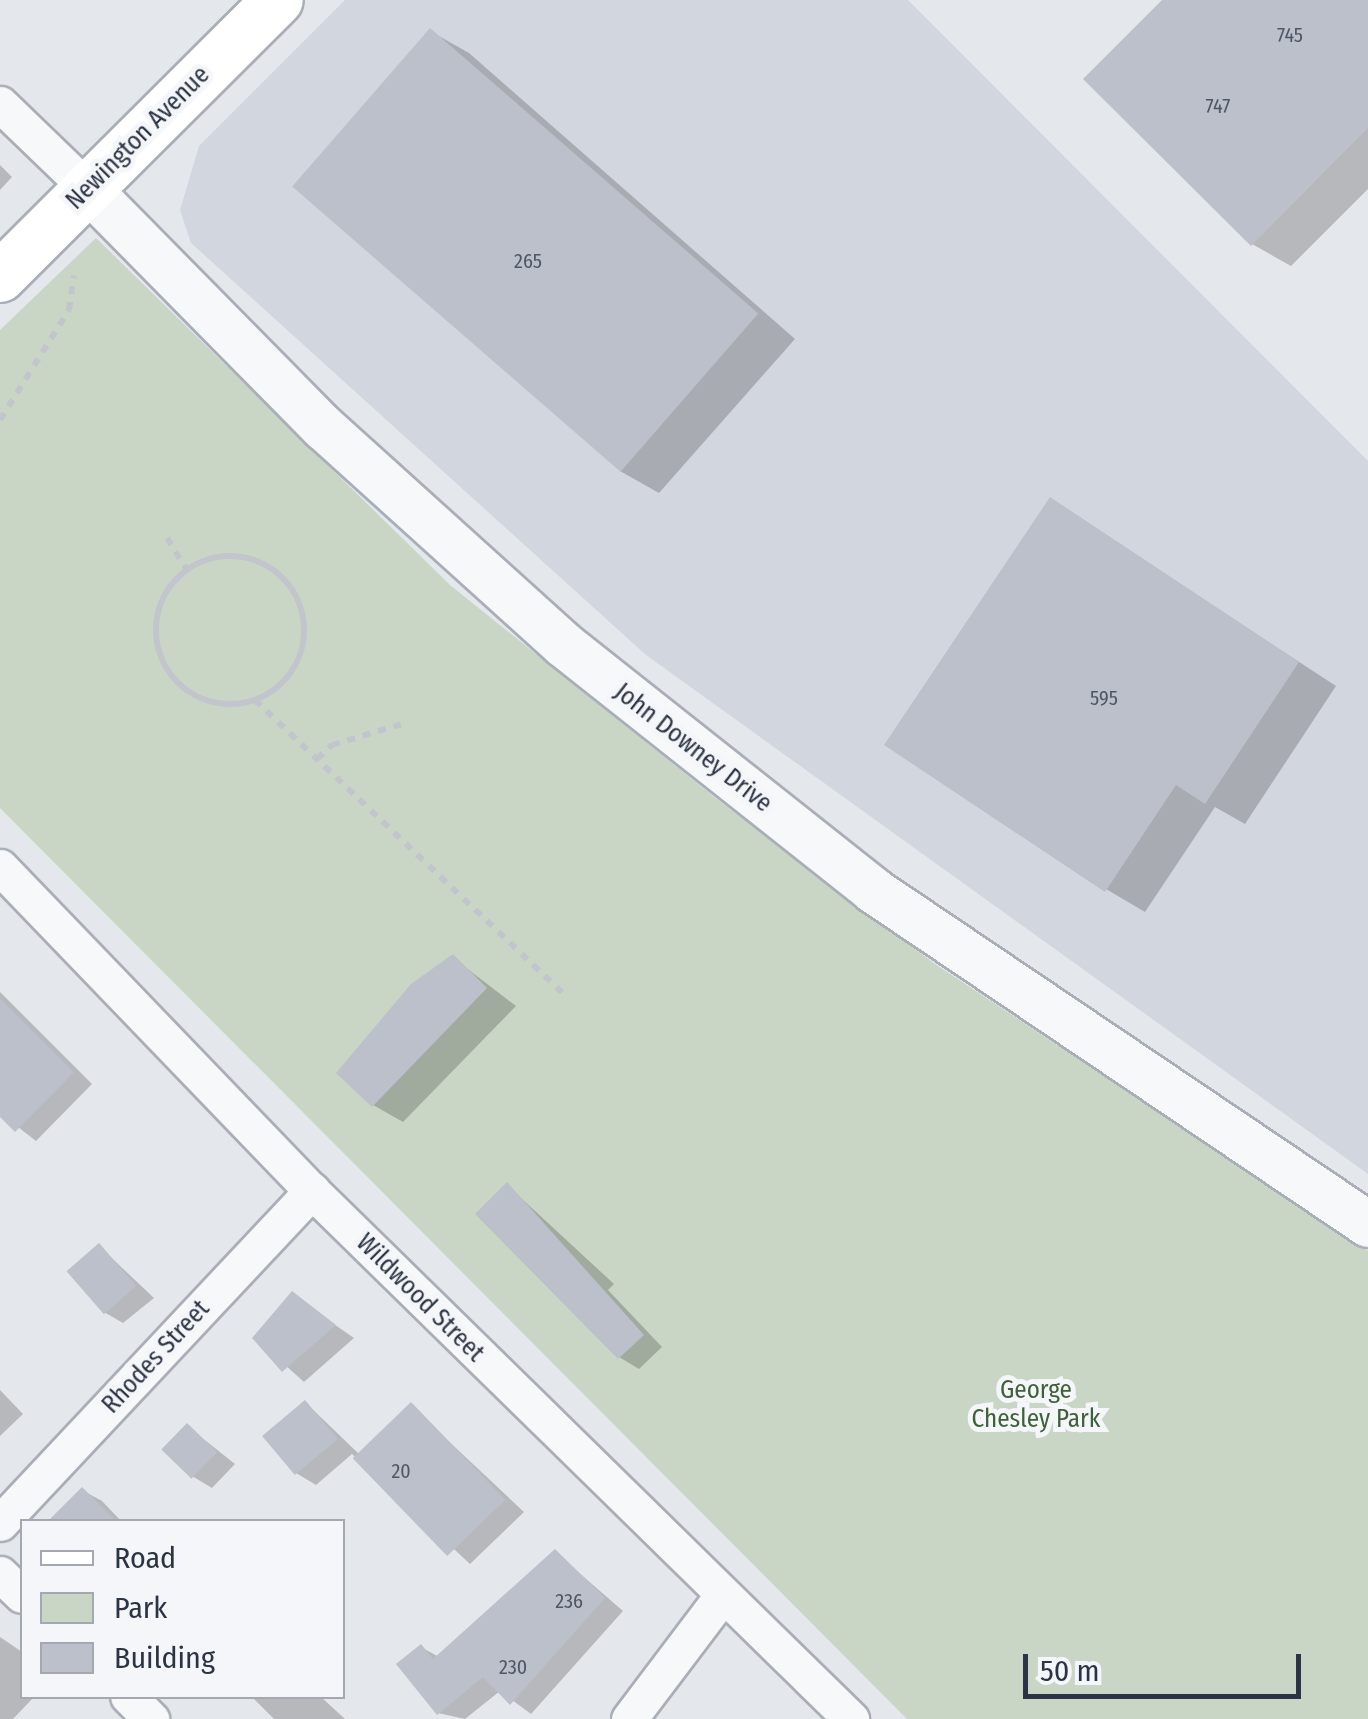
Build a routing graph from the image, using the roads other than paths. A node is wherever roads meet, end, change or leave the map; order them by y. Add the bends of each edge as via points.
1 (278, 0) edge
2 (0, 104) edge
3 (87, 188) junction
4 (0, 277) edge
5 (0, 867) edge
6 (312, 1191) junction
7 (1368, 1224) edge
8 (0, 1524) edge
9 (0, 1574) edge
10 (20, 1593) edge
11 (722, 1596) junction
12 (131, 1699) edge
13 (151, 1719) edge
14 (630, 1719) edge
15 (851, 1719) edge

1 - 3 main road, Newington Avenue
2 - 3 street
3 - 4 main road, Newington Avenue
3 - 7 street, John Downey Drive via 324,428 563,644 873,890
5 - 6 street, Wildwood Street
6 - 8 street, Rhodes Street
6 - 11 street, Wildwood Street
9 - 10 street
11 - 14 street
11 - 15 street, Wildwood Street
12 - 13 street

